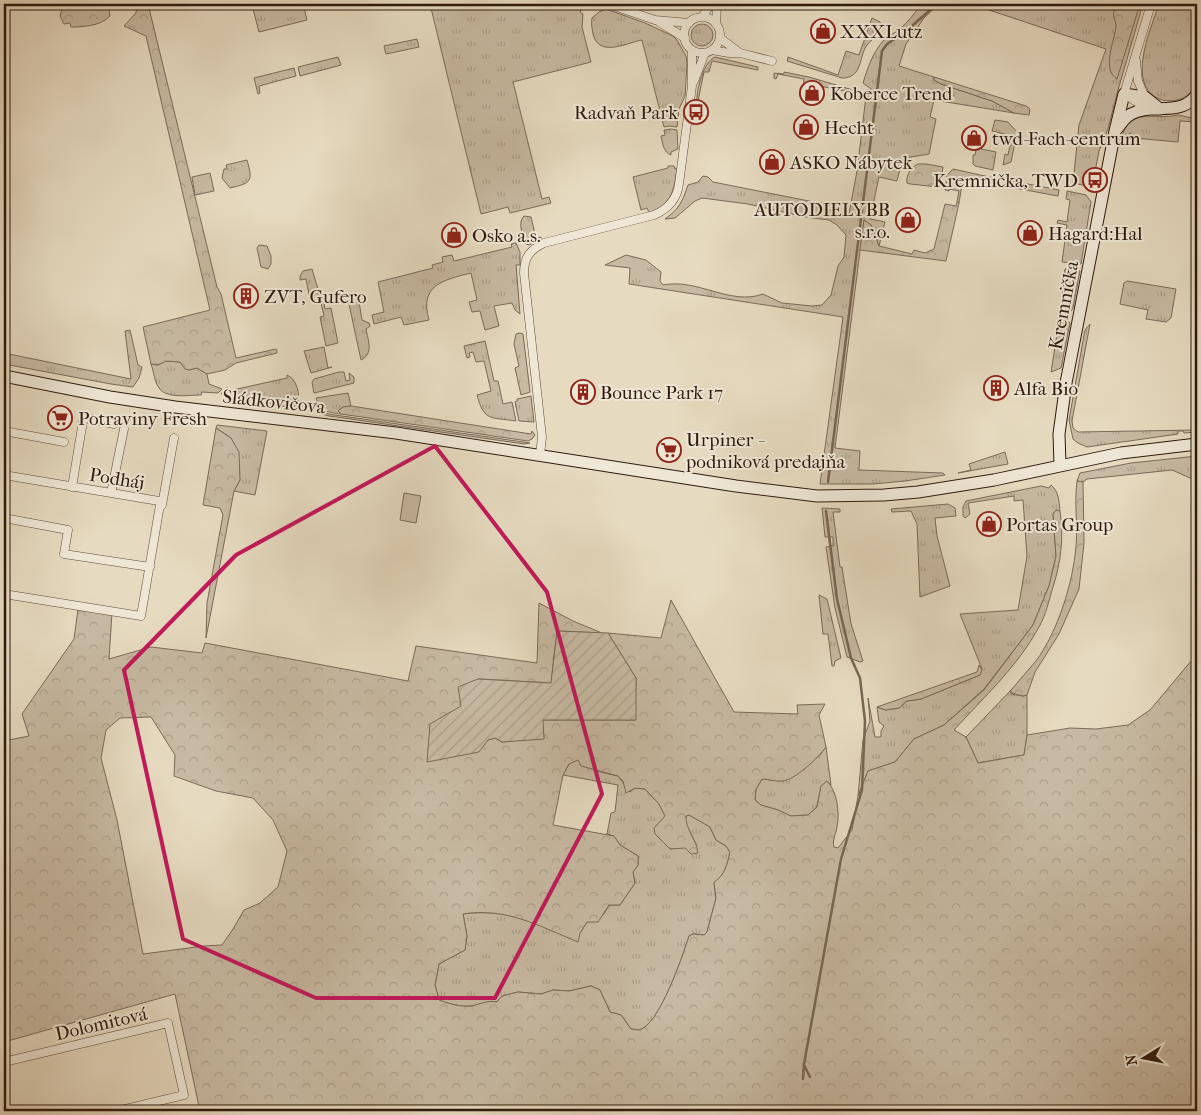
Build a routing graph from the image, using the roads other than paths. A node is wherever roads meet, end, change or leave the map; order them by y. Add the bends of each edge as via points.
1 (608, 4) edge
2 (710, 4) edge
3 (716, 4) edge
4 (1151, 4) edge
5 (702, 17) junction
6 (655, 20) junction
7 (689, 24) junction
8 (716, 24) junction
9 (685, 38) junction
10 (720, 38) junction
11 (692, 50) junction
12 (709, 51) junction
13 (740, 53) junction
14 (1135, 57) junction
15 (772, 61) dead end
16 (692, 86) junction
17 (1124, 94) junction
18 (1197, 94) edge
19 (1151, 105) junction
20 (1115, 131) junction
21 (4, 376) edge
22 (114, 424) dead end
23 (124, 429) dead end
24 (4, 431) edge
25 (174, 438) dead end
26 (64, 442) dead end
27 (1197, 444) edge
28 (540, 455) junction
29 (1060, 465) junction
30 (4, 475) edge
31 (72, 487) junction
32 (111, 493) junction
33 (162, 505) dead end
34 (4, 518) edge
35 (150, 567) junction
36 (4, 594) edge
37 (4, 1062) edge
38 (117, 1111) edge

1 - 6 street
2 - 5 street
3 - 8 street
4 - 14 street
5 - 7 street
5 - 8 street
6 - 7 street
6 - 9 street
7 - 9 street
8 - 10 street
9 - 11 street
10 - 12 street
10 - 13 street
11 - 12 street via 698,53
11 - 16 street
12 - 13 street
12 - 16 street
13 - 15 street
14 - 17 street
14 - 19 street via 1138,81
16 - 28 street via 678,192 669,207 654,215 544,243 529,253 525,260 542,437
17 - 19 main road
17 - 20 main road, Kremnička
18 - 19 main road via 1180,107
19 - 20 main road via 1130,114
20 - 29 main road, Kremnička via 1066,383 1058,434
21 - 28 main road, Sládkovičova via 144,402 396,433
22 - 31 street via 86,418 83,421
23 - 32 street
24 - 26 street
25 - 33 street
27 - 29 main road via 1121,453
28 - 29 main road, Sládkovičova via 817,496 884,495 953,487
30 - 31 street, Podháj
31 - 32 street, Podháj
32 - 35 street, Podháj via 159,501
34 - 35 street via 68,530 64,554
35 - 36 street, Podháj via 142,616
37 - 38 street, Dolomitová via 168,1023 184,1096

